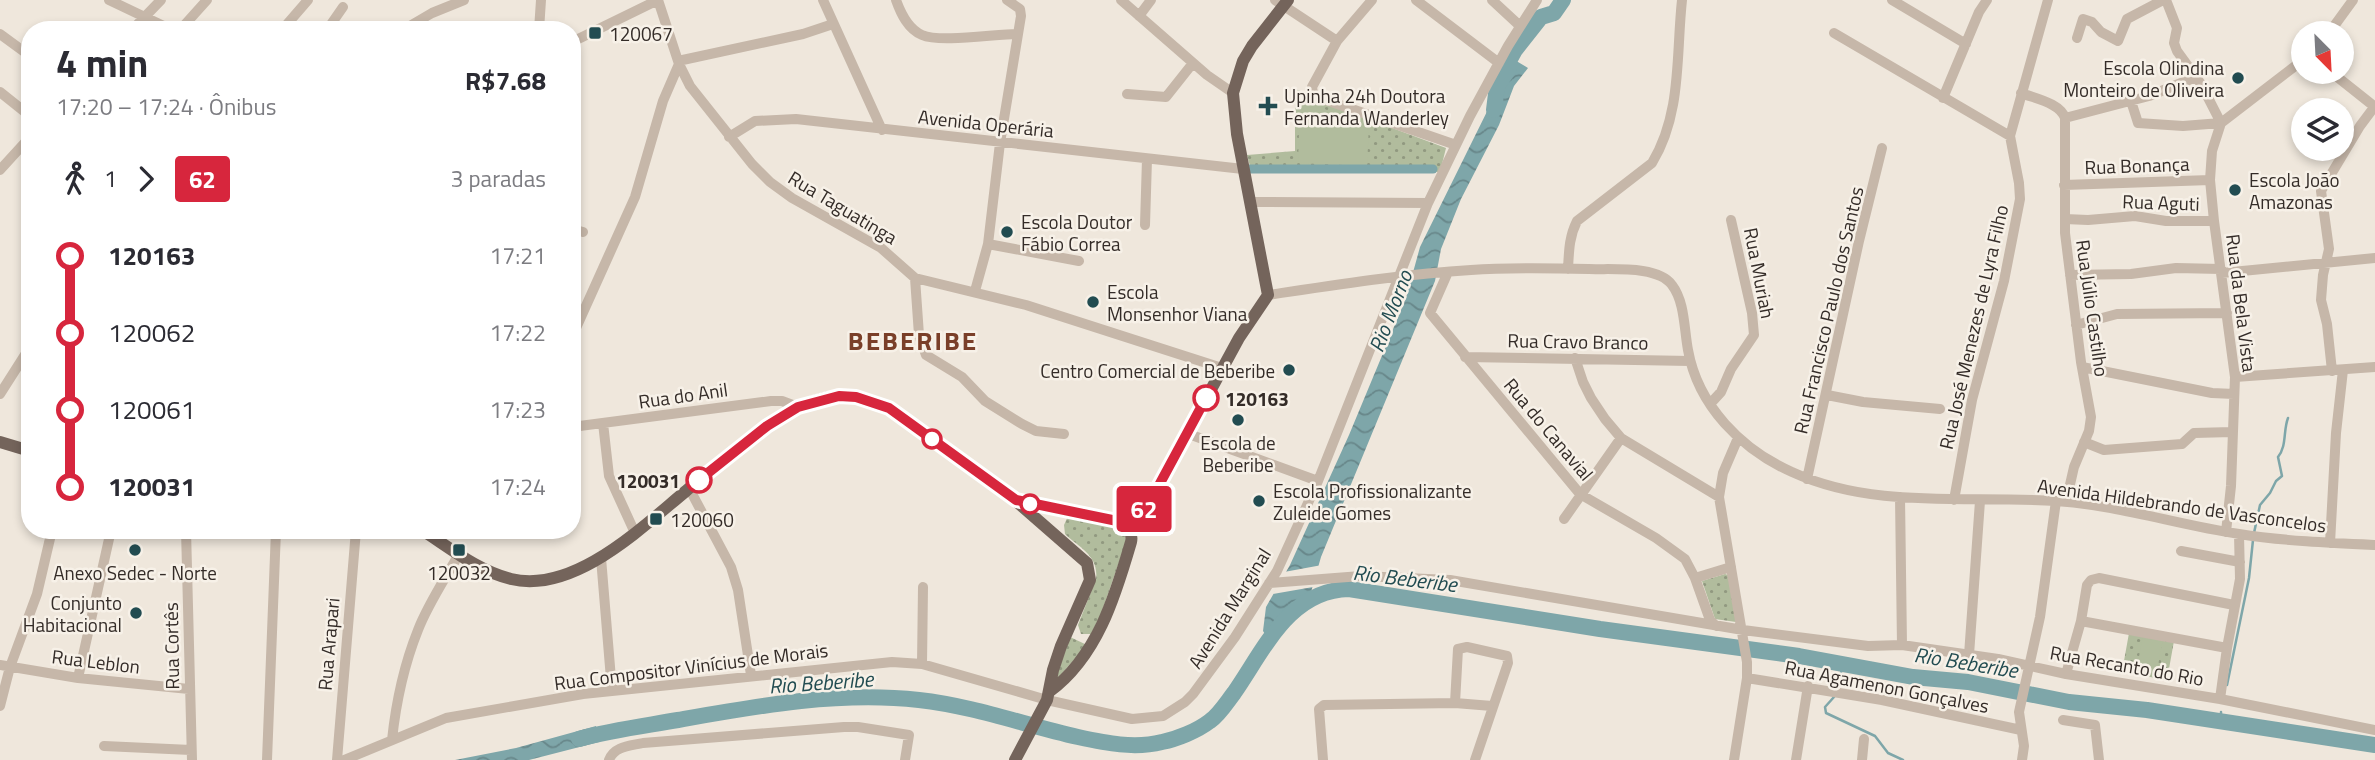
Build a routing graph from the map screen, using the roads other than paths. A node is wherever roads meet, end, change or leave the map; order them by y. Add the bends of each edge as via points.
1 (109, 0) edge
2 (161, 0) edge
3 (207, 0) edge
4 (308, 0) edge
5 (464, 0) edge
6 (541, 0) edge
7 (658, 0) edge
8 (823, 0) edge
9 (897, 0) edge
10 (1007, 0) edge
11 (1121, 0) edge
12 (1151, 0) edge
13 (1372, 0) edge
14 (1416, 0) edge
15 (1492, 0) edge
16 (1537, 0) edge
17 (1682, 0) edge
18 (1892, 0) edge
19 (1987, 0) edge
20 (2048, 0) edge
21 (2164, 0) edge
22 (2353, 0) edge
23 (1282, 2) edge
24 (343, 7) dead end
25 (1139, 16) junction
26 (146, 17) junction
27 (142, 21) edge
28 (154, 21) edge
29 (188, 21) edge
30 (290, 21) edge
31 (333, 21) edge
32 (418, 21) edge
33 (540, 21) edge
34 (2338, 21) edge
35 (833, 23) junction
36 (1520, 26) junction
37 (1017, 33) junction
38 (1834, 33) dead end
39 (0, 34) edge
40 (581, 38) edge
41 (2077, 38) dead end
42 (1337, 41) junction
43 (1966, 44) junction
44 (21, 49) edge
45 (678, 62) junction
46 (1193, 63) junction
47 (1499, 63) junction
48 (2291, 69) edge
49 (2196, 77) junction
50 (2346, 84) edge
51 (0, 92) edge
52 (1233, 93) junction
53 (2021, 93) junction
54 (1127, 94) dead end
55 (1943, 98) junction
56 (2131, 101) junction
57 (2375, 107) edge
58 (21, 109) edge
59 (2065, 116) junction
60 (2221, 123) junction
61 (882, 130) junction
62 (2010, 136) junction
63 (729, 137) junction
64 (1000, 143) junction
65 (1456, 145) junction
66 (21, 147) edge
67 (1882, 148) dead end
68 (1147, 159) junction
69 (1243, 169) junction
70 (0, 170) edge
71 (2210, 180) junction
72 (2064, 184) junction
73 (1250, 202) junction
74 (1428, 203) junction
75 (2065, 219) junction
76 (1731, 220) dead end
77 (2214, 221) junction
78 (1145, 225) dead end
79 (988, 244) junction
80 (2375, 258) edge
81 (1079, 261) dead end
82 (2326, 263) junction
83 (1568, 269) junction
84 (2221, 271) junction
85 (1443, 273) junction
86 (2070, 275) junction
87 (915, 278) junction
88 (1404, 278) junction
89 (975, 291) junction
90 (1268, 295) junction
91 (2227, 313) junction
92 (581, 317) edge
93 (2076, 325) junction
94 (1465, 357) junction
95 (1575, 358) junction
96 (21, 361) edge
97 (1690, 361) junction
98 (2082, 367) junction
99 (2375, 367) edge
100 (1222, 368) junction
101 (2338, 370) junction
102 (2235, 377) junction
103 (0, 394) edge
104 (2234, 394) junction
105 (1827, 395) junction
106 (1710, 404) junction
107 (798, 407) junction
108 (1940, 410) dead end
109 (603, 424) junction
110 (581, 426) edge
111 (2232, 432) junction
112 (1186, 433) junction
113 (1064, 434) dead end
114 (1621, 438) junction
115 (1738, 438) junction
116 (0, 442) edge
117 (2084, 442) junction
118 (21, 448) edge
119 (1807, 479) junction
120 (1318, 481) junction
121 (689, 488) junction
122 (1580, 494) junction
123 (1719, 497) junction
124 (1900, 497) junction
125 (1016, 500) junction
126 (1954, 500) junction
127 (1980, 501) junction
128 (2061, 502) junction
129 (1064, 509) junction
130 (1564, 519) dead end
131 (1122, 522) junction
132 (2226, 531) junction
133 (1049, 532) junction
134 (635, 533) junction
135 (2249, 535) junction
136 (50, 539) edge
137 (109, 539) edge
138 (186, 539) edge
139 (276, 539) edge
140 (355, 539) edge
141 (442, 539) edge
142 (2330, 543) junction
143 (2375, 545) edge
144 (2181, 551) dead end
145 (459, 554) junction
146 (601, 558) junction
147 (2240, 562) junction
148 (1731, 567) junction
149 (1695, 578) junction
150 (1273, 583) junction
151 (923, 587) dead end
152 (2234, 605) junction
153 (2081, 621) junction
154 (1716, 626) junction
155 (1743, 631) junction
156 (1902, 645) junction
157 (1061, 646) junction
158 (2227, 648) junction
159 (1969, 655) junction
160 (1085, 657) junction
161 (922, 664) junction
162 (5, 666) edge
163 (2029, 666) junction
164 (2066, 674) junction
165 (751, 675) junction
166 (78, 678) junction
167 (1747, 678) junction
168 (1808, 686) junction
169 (189, 689) junction
170 (612, 691) junction
171 (1048, 696) junction
172 (2220, 699) junction
173 (1455, 703) junction
174 (0, 706) edge
175 (1492, 706) junction
176 (2063, 720) dead end
177 (2021, 730) junction
178 (2375, 730) edge
179 (1864, 739) dead end
180 (392, 740) junction
181 (104, 746) dead end
182 (191, 755) edge
183 (609, 758) edge
184 (267, 760) edge
185 (337, 760) edge
186 (344, 760) edge
187 (905, 760) edge
188 (1015, 760) edge
189 (1323, 760) edge
190 (1475, 760) edge
191 (1734, 760) edge
192 (1796, 760) edge
193 (1862, 760) edge
194 (2022, 760) edge
195 (2098, 760) edge

1 - 26 street
2 - 26 street
3 - 29 street
4 - 30 street
5 - 32 street
6 - 33 street
7 - 40 street
7 - 45 street, Rua Taguatinga
8 - 35 street
9 - 37 street via 912,28 931,38
10 - 37 street via 1020,9
11 - 25 street
12 - 25 street
13 - 42 street
14 - 47 street
15 - 36 street
16 - 36 street, Avenida Marginal
17 - 83 street via 1672,116 1659,152 1652,163 1577,222
18 - 43 street
19 - 43 street
20 - 53 street, Rua José Menezes de Lyra Filho
21 - 41 street via 2127,19 2118,41 2083,19
21 - 49 street via 2177,28 2175,47
22 - 34 street
23 - 42 street
23 - 52 main road via 1243,61
24 - 31 street
25 - 46 street
26 - 27 street
26 - 28 street
35 - 45 street
35 - 61 street
36 - 47 street, Avenida Marginal
37 - 64 street
38 - 55 street
39 - 44 street
42 - 65 street via 1312,87 1317,97
43 - 55 street
45 - 63 street, Rua Taguatinga via 690,86
45 - 92 street via 635,197
46 - 52 street
46 - 54 street via 1166,97
47 - 65 street, Avenida Marginal
48 - 60 street
49 - 56 street
49 - 60 street
50 - 57 street
51 - 58 street
52 - 69 main road
53 - 59 street via 2057,107
53 - 62 street, Rua José Menezes de Lyra Filho
55 - 62 street
56 - 59 street
56 - 60 street via 2138,122
57 - 82 street via 2321,191 2329,249
59 - 72 street, Rua Júlio Castilho
60 - 71 street, Rua da Bela Vista via 2212,151
61 - 63 street, Avenida Operária via 785,119 755,121
61 - 64 street, Avenida Operária
62 - 126 street, Rua José Menezes de Lyra Filho via 2020,199 1972,400
63 - 87 street, Rua Taguatinga via 780,191 881,248
64 - 68 street, Avenida Operária
64 - 79 street
65 - 74 street, Avenida Marginal
66 - 70 street
67 - 105 street, Rua Francisco Paulo dos Santos
68 - 69 street, Avenida Operária
68 - 78 street
69 - 73 main road
71 - 72 street, Rua Bonança
71 - 77 street, Rua da Bela Vista
72 - 75 street, Rua Júlio Castilho
73 - 74 street
73 - 90 main road
74 - 88 street, Avenida Marginal
75 - 77 street, Rua Aguti via 2135,216
75 - 86 street, Rua Júlio Castilho
76 - 106 street, Rua Muriah via 1754,335
77 - 84 street, Rua da Bela Vista
79 - 81 street
79 - 89 street
80 - 82 street
82 - 84 street
82 - 101 street via 2321,300
83 - 85 street, Avenida Hildebrando de Vasconcelos
83 - 97 street, Avenida Hildebrando de Vasconcelos via 1637,270 1667,279 1678,295
84 - 86 street via 2176,268
84 - 91 street, Rua da Bela Vista
85 - 88 street, Avenida Hildebrando de Vasconcelos
85 - 94 street, Rua do Canavial via 1430,313
86 - 93 street, Rua Júlio Castilho
87 - 89 street, Rua Taguatinga
87 - 113 street via 919,335 926,355 1023,424 1036,431
88 - 90 street, Avenida Hildebrando de Vasconcelos
88 - 120 street, Avenida Marginal
89 - 100 street, Rua Taguatinga
90 - 100 main road
91 - 93 street via 2117,314
91 - 102 street, Rua da Bela Vista
93 - 98 street, Rua Júlio Castilho
94 - 95 street, Rua Cravo Branco
94 - 122 street, Rua do Canavial
95 - 97 street, Rua Cravo Branco
95 - 114 street via 1591,398
96 - 103 street
97 - 106 street, Avenida Hildebrando de Vasconcelos
98 - 104 street
98 - 117 street, Rua Júlio Castilho via 2091,417
99 - 101 street
100 - 112 main road
101 - 102 street
101 - 142 street
102 - 104 street, Rua da Bela Vista
104 - 111 street, Rua da Bela Vista
105 - 108 street
105 - 119 street, Rua Francisco Paulo dos Santos
106 - 115 street, Avenida Hildebrando de Vasconcelos
107 - 109 street, Rua do Anil via 771,401
107 - 121 main road
107 - 125 main road via 839,396 889,408
109 - 110 street, Rua do Anil
109 - 134 street via 609,476
111 - 117 street via 2194,433 2182,444 2113,450
111 - 132 street, Rua da Bela Vista
112 - 120 street
112 - 131 main road via 1151,500 1142,512
114 - 122 street
114 - 123 street
115 - 119 street, Avenida Hildebrando de Vasconcelos via 1772,463
115 - 123 street via 1723,473
116 - 118 main road
117 - 128 street, Rua Júlio Castilho
119 - 124 street, Avenida Hildebrando de Vasconcelos
120 - 150 street, Avenida Marginal
121 - 134 main road
121 - 165 street via 731,568
122 - 130 street
122 - 149 street, Rua do Canavial via 1674,550
123 - 148 street
124 - 126 street, Avenida Hildebrando de Vasconcelos
124 - 156 street
125 - 129 main road
125 - 133 main road
126 - 127 street, Avenida Hildebrando de Vasconcelos
127 - 128 street, Avenida Hildebrando de Vasconcelos
127 - 159 street
128 - 132 street, Avenida Hildebrando de Vasconcelos
128 - 163 street, Rua Júlio Castilho
129 - 131 main road
129 - 133 main road via 1049,517
131 - 160 main road via 1129,529 1131,542 1105,618
132 - 135 street, Avenida Hildebrando de Vasconcelos
133 - 157 main road via 1087,563 1090,580
134 - 146 main road
135 - 142 street, Avenida Hildebrando de Vasconcelos
135 - 147 street, Rua Recanto do Rio
136 - 162 street via 37,594
137 - 166 street
138 - 169 street, Rua Cortês
139 - 184 street
140 - 185 street, Rua Arapari
141 - 145 main road
142 - 143 street, Avenida Hildebrando de Vasconcelos
144 - 147 street
145 - 146 main road via 497,574 532,581 552,579
145 - 180 street via 412,646 397,699
146 - 170 street
147 - 152 street, Rua Recanto do Rio
148 - 149 street
148 - 155 street
149 - 154 street, Rua do Canavial
150 - 154 street via 1361,576 1450,580
150 - 171 street, Avenida Marginal via 1201,685 1163,716 1132,719
151 - 161 street
152 - 153 street via 2095,579 2087,585
152 - 158 street, Rua Recanto do Rio
153 - 158 street
153 - 164 street
154 - 155 street
155 - 156 street, Rua Recanto do Rio via 1868,646
155 - 167 street
156 - 159 street, Rua Recanto do Rio
157 - 160 main road via 1067,659
157 - 171 main road
158 - 172 street, Rua Recanto do Rio
159 - 163 street, Rua Recanto do Rio
160 - 171 main road
161 - 165 street, Rua Compositor Vinícius de Morais via 892,662
161 - 171 street, Rua Compositor Vinícius de Morais
162 - 166 street, Rua Leblon
162 - 174 street
163 - 164 street, Rua Recanto do Rio
163 - 177 street, Rua Júlio Castilho via 2019,712
164 - 172 street, Rua Recanto do Rio
165 - 170 street, Rua Compositor Vinícius de Morais
166 - 169 street, Rua Leblon
167 - 168 street, Rua Agamenon Gonçalves
167 - 191 street
168 - 177 street, Rua Agamenon Gonçalves
168 - 192 street
169 - 182 street, Rua Cortês
170 - 180 street, Rua Compositor Vinícius de Morais via 446,718
171 - 188 main road
172 - 178 street
173 - 175 street
173 - 175 street via 1457,652 1467,647 1508,659
173 - 189 street via 1328,705 1320,709
175 - 190 street
176 - 195 street via 2095,725
177 - 194 street, Rua Júlio Castilho
179 - 193 street
180 - 186 street, Rua Compositor Vinícius de Morais
181 - 182 street
183 - 187 street via 617,750 643,743 858,727 907,734

